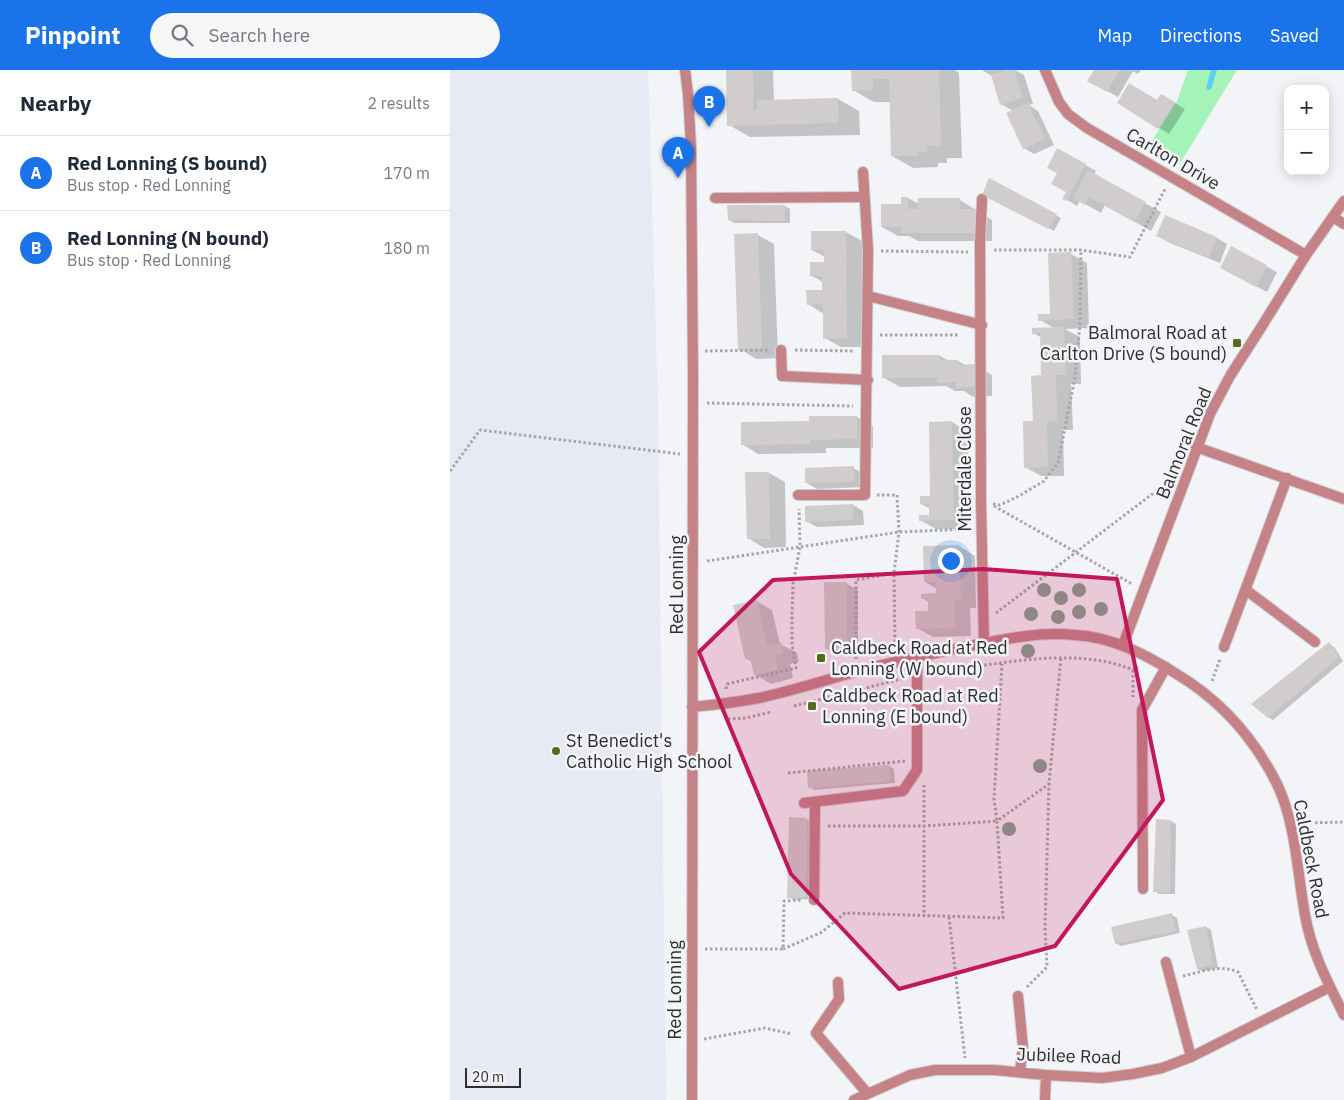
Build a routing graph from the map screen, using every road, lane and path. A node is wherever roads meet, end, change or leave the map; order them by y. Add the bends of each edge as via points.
1 (685, 70) edge
2 (1045, 70) edge
3 (863, 172) dead end
4 (1170, 177) junction
5 (864, 197) junction
6 (715, 198) dead end
7 (982, 199) dead end
8 (1344, 201) edge
9 (1333, 217) junction
10 (1344, 224) edge
11 (868, 250) junction
12 (981, 250) junction
13 (1081, 250) junction
14 (1306, 255) junction
15 (868, 296) junction
16 (982, 330) junction
17 (868, 335) junction
18 (781, 350) dead end
19 (868, 380) junction
20 (693, 403) junction
21 (866, 406) junction
22 (1196, 447) junction
23 (693, 456) junction
24 (1191, 465) junction
25 (450, 471) edge
26 (1287, 478) junction
27 (798, 495) dead end
28 (865, 495) junction
29 (1344, 499) edge
30 (981, 502) junction
31 (982, 529) junction
32 (899, 532) junction
33 (1076, 552) junction
34 (694, 563) junction
35 (894, 573) junction
36 (1143, 590) junction
37 (1246, 590) junction
38 (984, 622) junction
39 (1315, 642) dead end
40 (984, 643) junction
41 (1123, 645) junction
42 (1224, 647) joint
43 (917, 657) junction
44 (1061, 657) dead end
45 (895, 662) junction
46 (1002, 664) dead end
47 (1166, 667) junction
48 (856, 672) junction
49 (1207, 694) junction
50 (692, 707) junction
51 (1049, 784) junction
52 (815, 802) junction
53 (804, 804) dead end
54 (997, 821) junction
55 (1344, 822) edge
56 (1290, 823) junction
57 (815, 826) junction
58 (1143, 889) dead end
59 (814, 900) joint
60 (949, 917) junction
61 (783, 949) junction
62 (692, 950) junction
63 (1166, 962) dead end
64 (1170, 980) junction
65 (838, 982) dead end
66 (1330, 987) junction
67 (1018, 996) joint
68 (1344, 1015) edge
69 (1262, 1021) junction
70 (792, 1034) dead end
71 (691, 1041) junction
72 (1191, 1057) junction
73 (967, 1069) junction
74 (1020, 1071) junction
75 (1046, 1075) junction
76 (867, 1093) junction
77 (692, 1100) edge
78 (854, 1100) edge
79 (1044, 1100) edge

1 - 20 street, Red Lonning via 691,146
2 - 4 street, Carlton Drive via 1068,114
3 - 5 street
4 - 13 path via 1130,257
4 - 14 street, Carlton Drive
5 - 6 street
5 - 11 street
7 - 12 street, Miterdale Close
8 - 9 street, Balmoral Road
9 - 10 street
9 - 14 street, Balmoral Road
11 - 12 path
11 - 15 street
12 - 13 path
12 - 16 street, Miterdale Close
13 - 30 path via 1075,377 1058,463 1044,481 1020,496 1000,505
14 - 22 street, Balmoral Road via 1230,376
15 - 16 street
15 - 17 street
16 - 17 path
16 - 30 street, Miterdale Close
17 - 19 street
18 - 19 street via 782,376
19 - 21 street
20 - 21 path
20 - 23 street, Red Lonning
21 - 28 street
22 - 24 street, Balmoral Road
22 - 26 street
23 - 25 path via 480,430
23 - 34 street, Red Lonning
24 - 33 path
24 - 36 street, Balmoral Road
26 - 29 street
26 - 37 street
27 - 28 street
28 - 32 path via 897,495
30 - 31 street, Miterdale Close
30 - 33 path via 999,507
31 - 32 path
31 - 38 street, Miterdale Close
32 - 34 path
32 - 35 path
33 - 36 path
33 - 38 path
34 - 50 street, Red Lonning
35 - 45 path
35 - 48 path via 856,580
36 - 41 street, Balmoral Road
37 - 39 street
37 - 42 street
38 - 40 street, Miterdale Close
40 - 41 street, Caldbeck Road via 1050,634 1100,638
40 - 43 street, Caldbeck Road
41 - 47 street, Caldbeck Road
42 - 49 path
43 - 45 street, Caldbeck Road
43 - 52 street via 917,770 904,791
44 - 51 path
45 - 48 street, Caldbeck Road
46 - 54 path via 994,799
47 - 49 street, Caldbeck Road
47 - 58 street via 1142,710
48 - 50 street, Caldbeck Road via 759,698
49 - 56 street, Caldbeck Road via 1247,735 1263,759 1285,802
50 - 62 street, Red Lonning
51 - 54 path
51 - 67 path via 1047,967
52 - 53 street
52 - 57 street
54 - 57 path via 925,826
54 - 60 path via 1003,918
55 - 56 path
56 - 66 street, Caldbeck Road via 1309,935
57 - 59 street
59 - 61 path via 784,901
60 - 61 path via 845,913 822,932
60 - 73 path
61 - 62 path
62 - 71 street, Red Lonning
63 - 64 street
64 - 69 path via 1219,968 1232,969 1238,972
64 - 72 street
65 - 76 street via 839,999 816,1034
66 - 68 street, Caldbeck Road
66 - 69 street, Jubilee Road
67 - 74 street via 1023,1047
69 - 72 street, Jubilee Road
70 - 71 path via 765,1028
71 - 77 street, Red Lonning
72 - 75 street, Jubilee Road via 1162,1068 1102,1078
73 - 74 street, Jubilee Road
73 - 76 street, Jubilee Road via 910,1075
74 - 75 street, Jubilee Road
75 - 79 street
76 - 78 street, Jubilee Road

